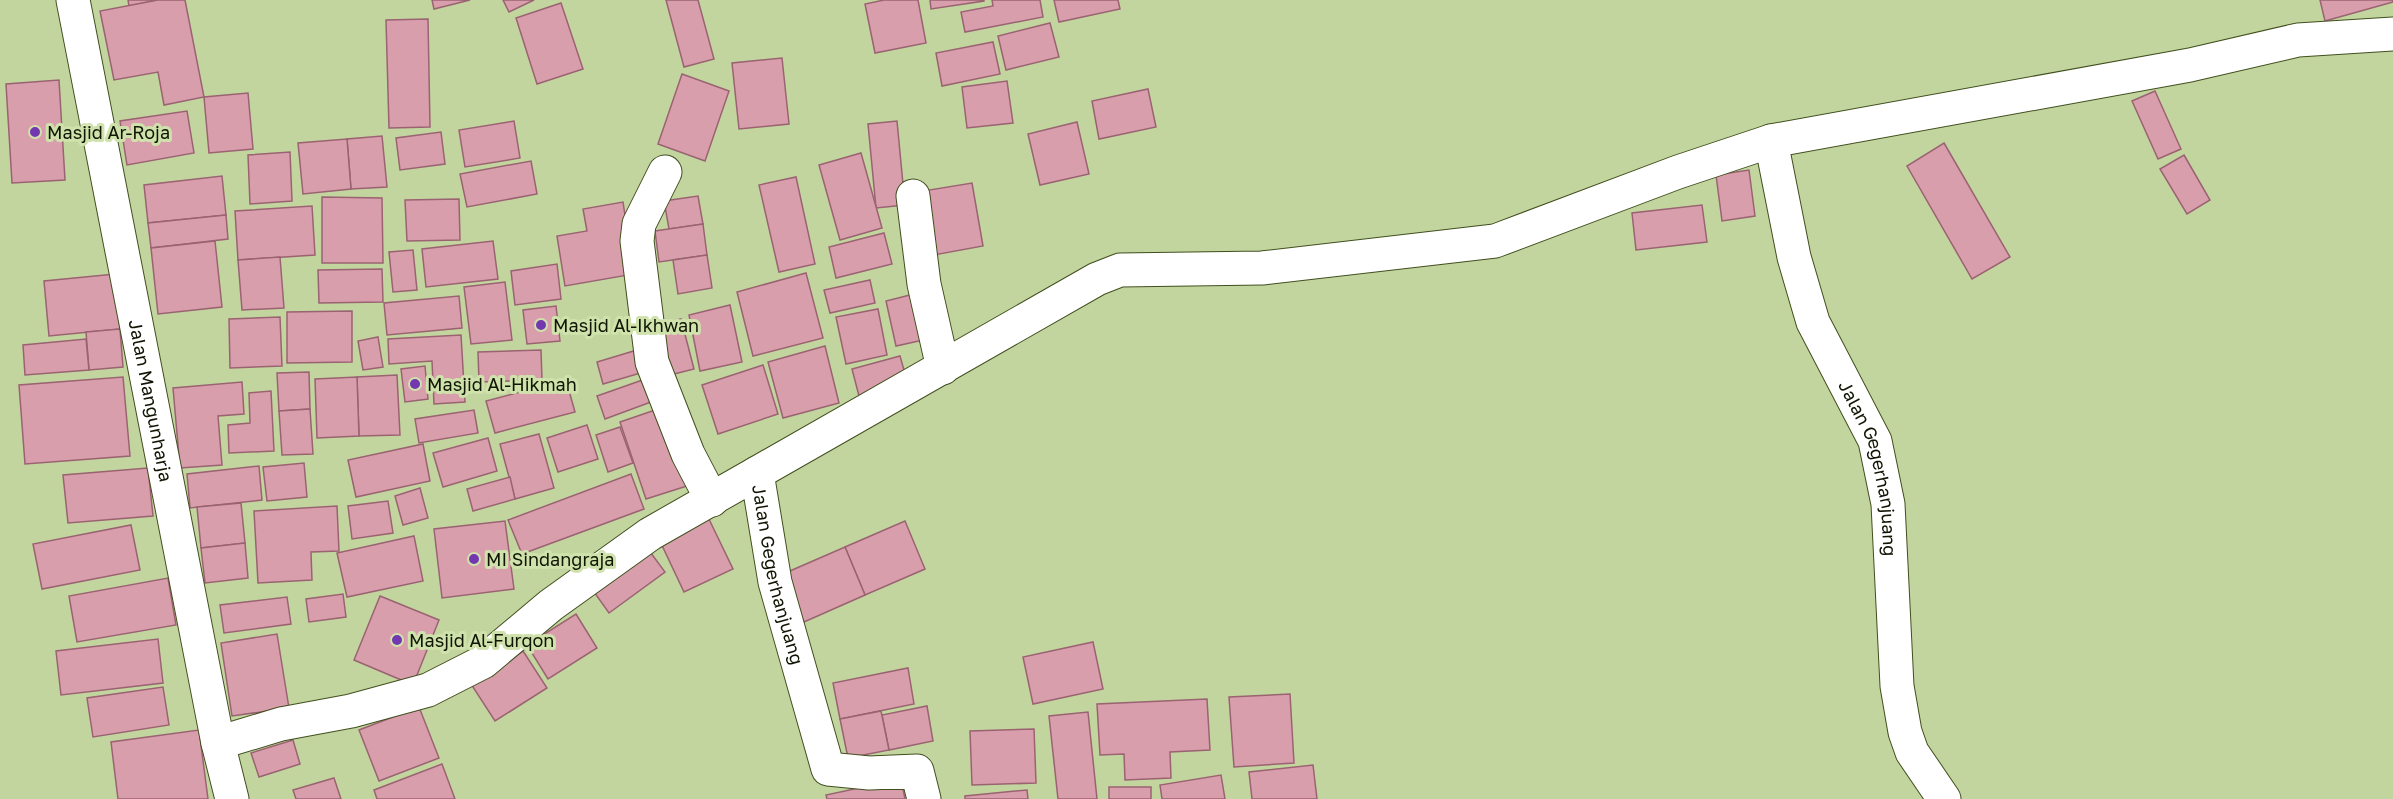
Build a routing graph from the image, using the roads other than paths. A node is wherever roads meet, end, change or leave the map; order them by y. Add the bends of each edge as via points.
1 (73, 0) edge
2 (2393, 34) edge
3 (1771, 141) junction
4 (665, 172) dead end
5 (913, 196) dead end
6 (943, 368) junction
7 (757, 473) junction
8 (712, 500) junction
9 (218, 743) junction
10 (232, 799) edge
11 (924, 799) edge
12 (1944, 799) edge

1 - 9 street, Jalan Mangunharja
2 - 3 street via 2298,40 2190,65
3 - 6 street via 1495,241 1262,268 1120,270 1097,279
3 - 12 street, Jalan Gegerhanjuang via 1794,257 1813,322 1875,441 1888,504 1897,686 1905,732 1912,752
4 - 8 street via 639,224 637,241 652,362 684,445
5 - 6 street via 924,284
6 - 7 street
7 - 8 street, Jalan Gegerhanjuang
7 - 11 street, Jalan Gegerhanjuang via 775,582 828,769 869,773 917,771
8 - 9 street, Jalan Gegerhanjuang via 650,534 551,605 483,662 428,690 351,711 281,724
9 - 10 street, Jalan Mangunharja

